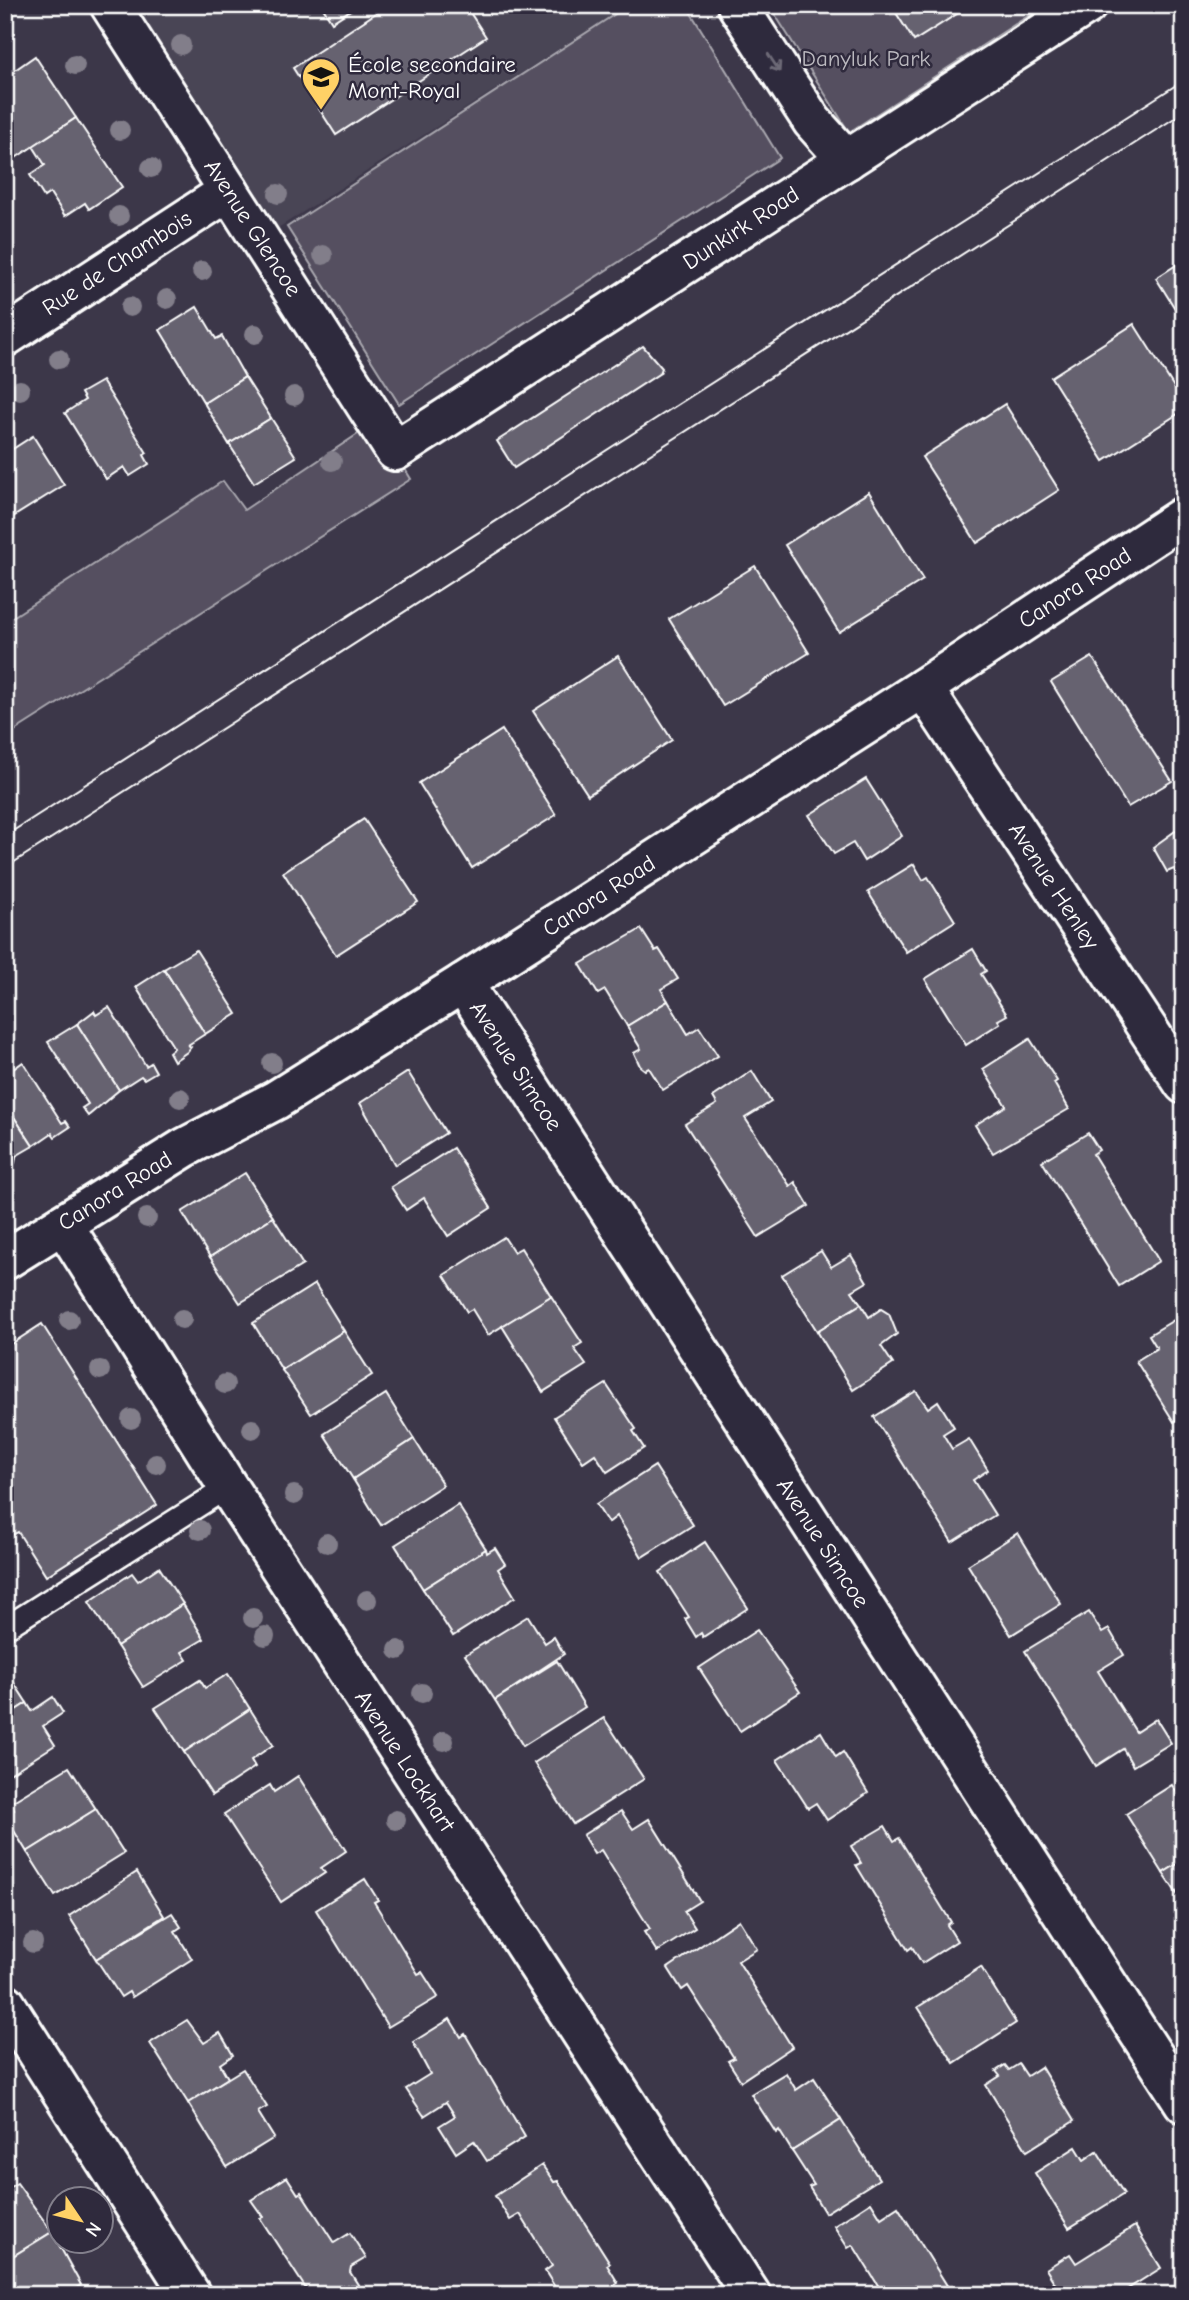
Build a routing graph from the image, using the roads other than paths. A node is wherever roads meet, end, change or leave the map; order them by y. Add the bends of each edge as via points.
1 (110, 5) edge
2 (737, 5) edge
3 (1087, 5) edge
4 (847, 160) junction
5 (229, 191) junction
6 (5, 337) edge
7 (395, 451) joint
8 (1184, 516) edge
9 (923, 688) junction
10 (463, 983) junction
11 (1184, 1084) edge
12 (63, 1224) junction
13 (5, 1261) edge
14 (228, 1487) junction
15 (5, 1628) edge
16 (5, 2003) edge
17 (1184, 2103) edge
18 (191, 2295) edge
19 (751, 2295) edge

1 - 5 street, Avenue Glencoe
2 -> 4 street via 812,121
3 - 4 street, Dunkirk Road
4 - 7 street, Dunkirk Road
5 - 6 street, Rue de Chambois
5 - 7 street, Avenue Glencoe
8 - 9 street, Canora Road
9 - 10 street, Canora Road
9 - 11 street, Avenue Henley
10 - 12 street, Canora Road via 276,1100 184,1148
10 - 17 street, Avenue Simcoe
12 - 13 street, Canora Road
12 - 14 street, Avenue Lockhart
14 - 15 lane
14 - 19 street, Avenue Lockhart
16 - 18 street

